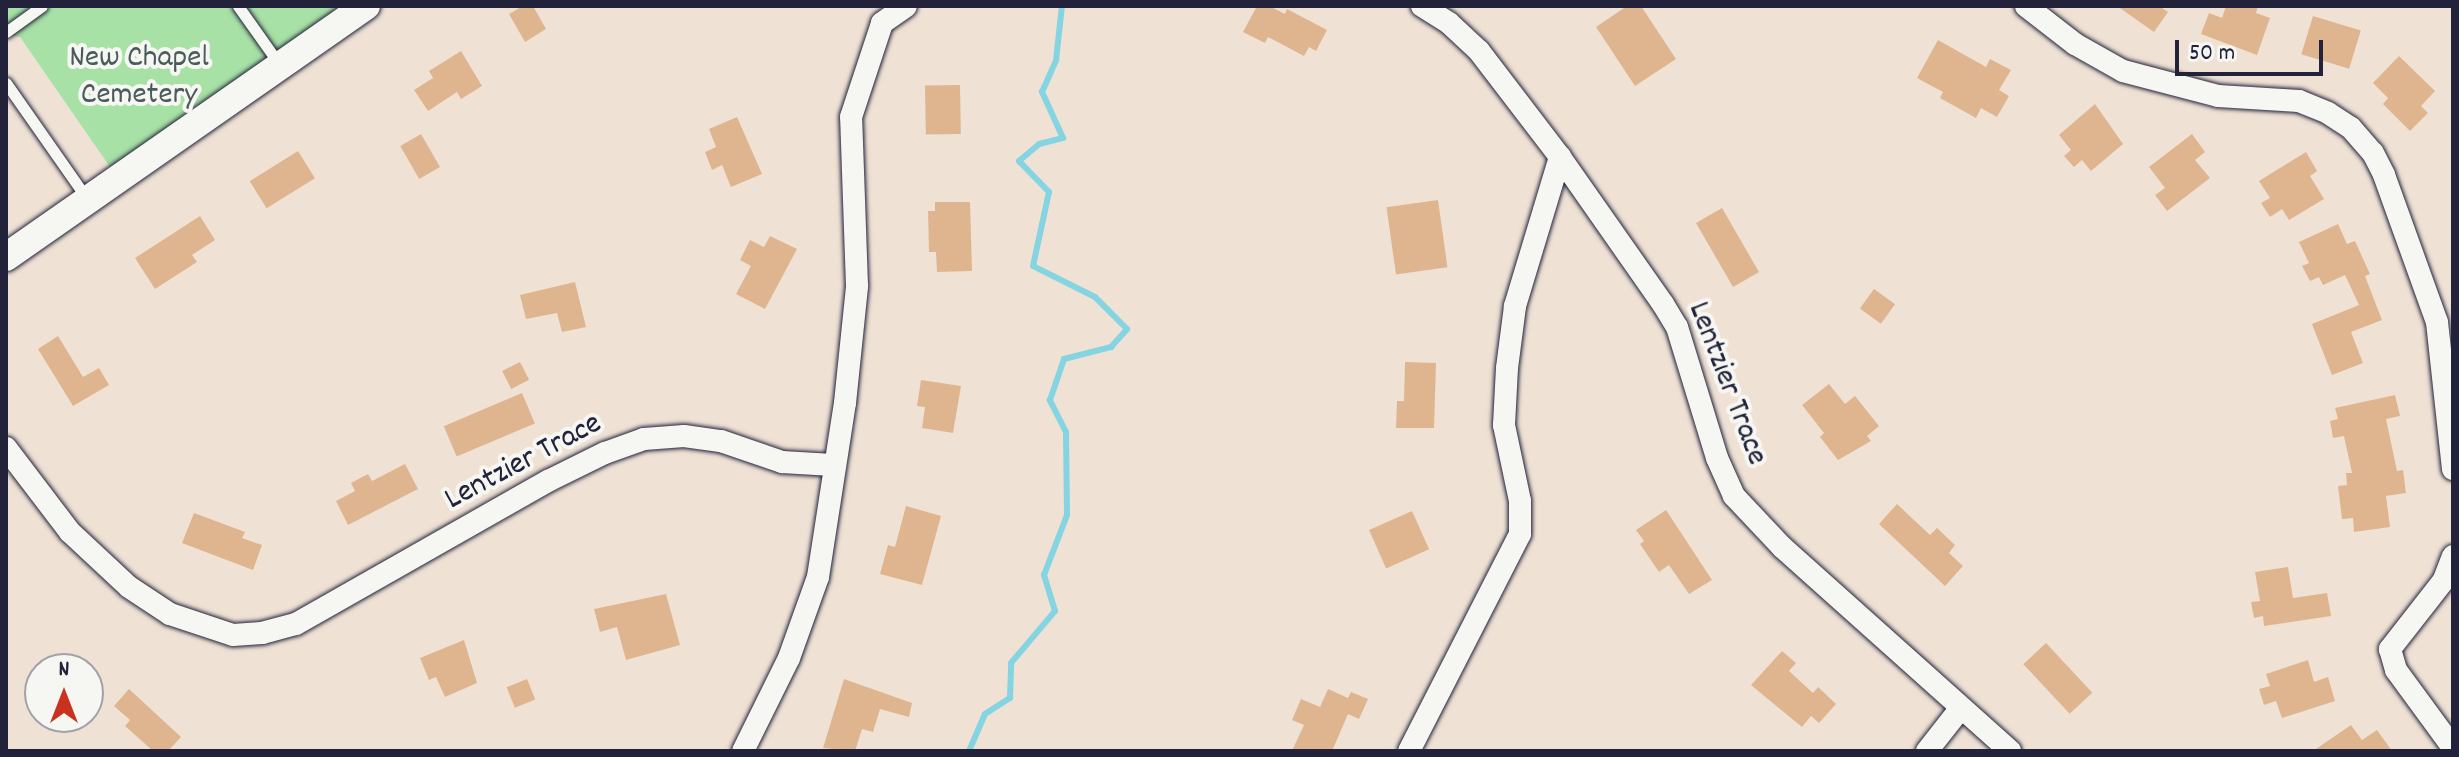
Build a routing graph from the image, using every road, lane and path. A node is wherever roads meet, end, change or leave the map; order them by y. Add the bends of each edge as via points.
1 (42, 6) edge
2 (238, 6) edge
3 (906, 6) edge
4 (1422, 6) edge
5 (2026, 6) edge
6 (354, 9) edge
7 (6, 32) edge
8 (280, 66) junction
9 (6, 83) edge
10 (1560, 157) junction
11 (88, 200) junction
12 (6, 256) edge
13 (2445, 320) edge
14 (6, 448) edge
15 (833, 465) junction
16 (2453, 469) edge
17 (2453, 556) edge
18 (1960, 709) junction
19 (2453, 748) edge
20 (743, 751) edge
21 (1409, 751) edge
22 (1927, 751) edge
23 (2010, 751) edge

1 - 7 lane
2 - 8 lane
3 - 15 street via 882,23 851,117 857,286
4 - 10 street, Lentzier Trace via 1479,51
5 - 13 street via 2075,44 2123,71 2218,96 2299,101 2351,128 2373,153
6 - 8 street
8 - 11 street
9 - 11 lane
10 - 18 street, Lentzier Trace via 1677,327 1734,496 1782,547
10 - 21 street via 1515,306 1507,368 1504,425 1520,501 1520,534
11 - 12 street
13 - 16 street
14 - 15 street, Lentzier Trace via 70,532 129,587 170,614 233,635 296,624 548,481 644,439 684,436 721,441 782,462
15 - 20 street via 818,577 789,658
17 - 19 street via 2444,580 2390,649 2396,670
18 - 22 street
18 - 23 street, Lentzier Trace

